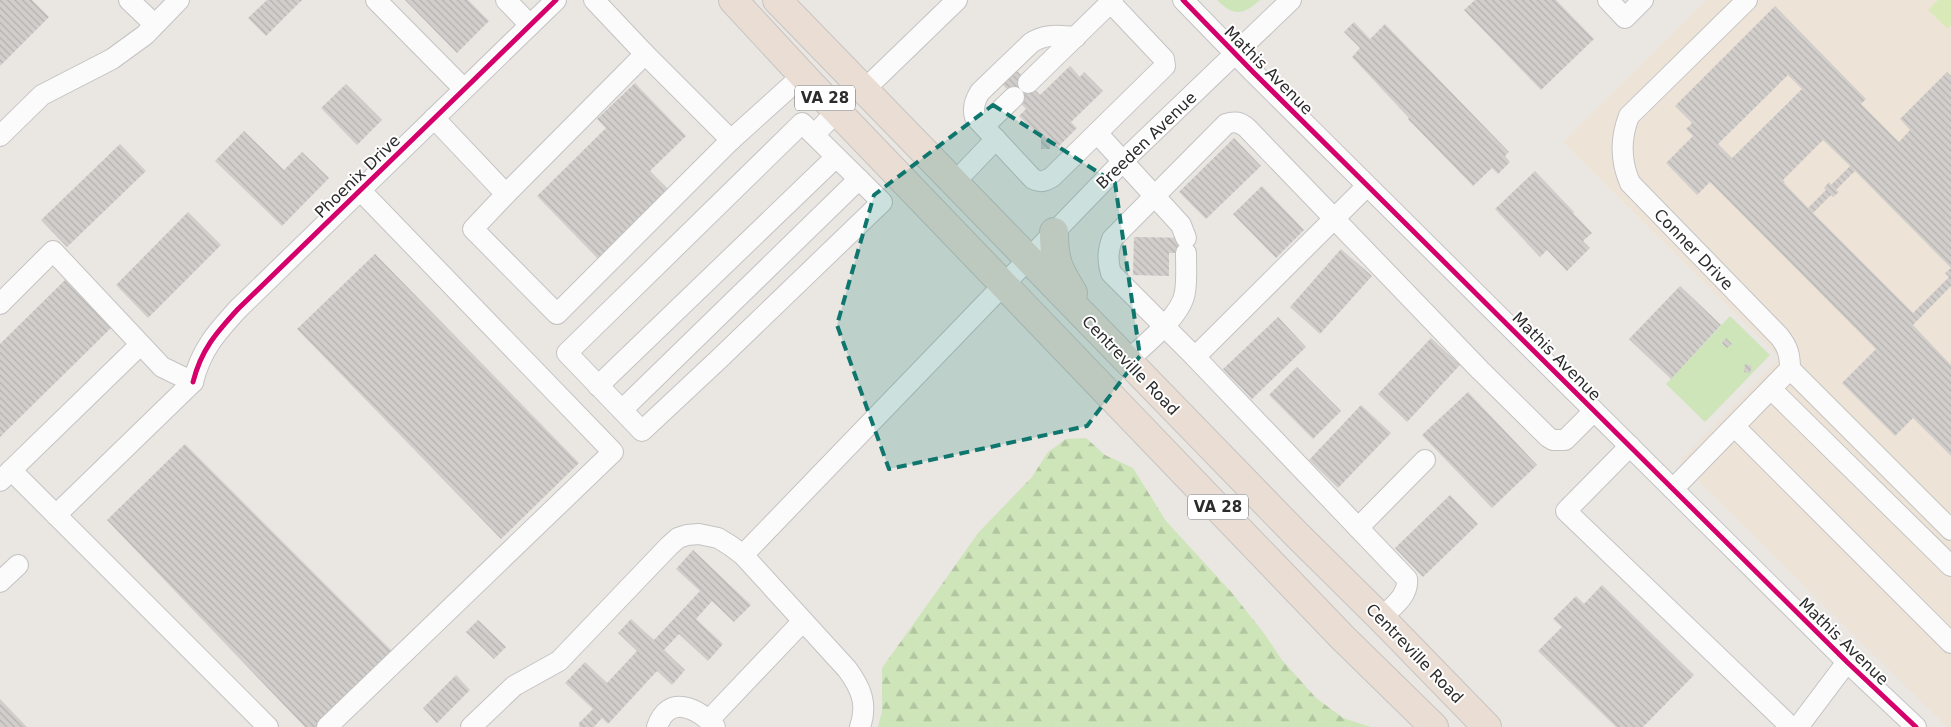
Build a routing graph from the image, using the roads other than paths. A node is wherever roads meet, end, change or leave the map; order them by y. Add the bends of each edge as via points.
1 (129, 0) edge
2 (179, 0) edge
3 (376, 0) edge
4 (506, 0) edge
5 (556, 0) edge
6 (594, 0) edge
7 (733, 0) edge
8 (777, 0) edge
9 (957, 0) edge
10 (1183, 0) edge
11 (1291, 0) edge
12 (1608, 0) edge
13 (1643, 0) edge
14 (1747, 0) edge
15 (1112, 1) edge
16 (154, 24) junction
17 (530, 25) junction
18 (1076, 37) junction
19 (645, 54) junction
20 (1235, 54) junction
21 (803, 75) junction
22 (1028, 83) dead end
23 (464, 89) junction
24 (864, 90) junction
25 (1014, 97) dead end
26 (837, 111) junction
27 (434, 118) junction
28 (985, 127) junction
29 (1097, 133) junction
30 (814, 135) junction
31 (0, 136) edge
32 (730, 140) junction
33 (836, 157) junction
34 (1123, 161) junction
35 (859, 179) junction
36 (954, 183) junction
37 (1367, 186) junction
38 (360, 190) junction
39 (506, 194) junction
40 (1156, 196) junction
41 (1335, 219) junction
42 (1054, 232) junction
43 (1028, 259) junction
44 (1004, 284) junction
45 (0, 304) edge
46 (1164, 325) junction
47 (1093, 326) junction
48 (140, 345) junction
49 (1195, 357) junction
50 (1127, 361) junction
51 (1790, 369) junction
52 (193, 382) junction
53 (598, 386) junction
54 (1771, 389) junction
55 (622, 410) junction
56 (1594, 411) junction
57 (1735, 427) junction
58 (1630, 446) junction
59 (1425, 460) dead end
60 (6, 475) edge
61 (1673, 489) junction
62 (56, 515) junction
63 (1358, 528) junction
64 (1951, 530) edge
65 (743, 555) junction
66 (18, 565) dead end
67 (1951, 566) edge
68 (0, 582) edge
69 (1381, 618) junction
70 (803, 621) junction
71 (1951, 643) edge
72 (1847, 662) junction
73 (712, 724) edge
74 (268, 727) edge
75 (327, 727) edge
76 (471, 727) edge
77 (657, 727) edge
78 (860, 727) edge
79 (1434, 727) edge
80 (1487, 727) edge
81 (1791, 727) edge
82 (1798, 727) edge
83 (1916, 727) edge

1 - 16 street
2 - 16 street
3 - 23 street
4 - 17 street
5 - 17 street, Phoenix Drive
6 - 19 street
7 - 21 highway, VA 28
8 - 24 highway, Centreville Road / VA 28
9 - 24 street
10 - 20 street, Mathis Avenue
11 - 20 street, Breeden Avenue
12 - 13 street via 1625,18
14 - 51 street, Conner Drive via 1629,116 1622,139 1622,154 1630,183 1786,344
15 - 18 street
15 - 29 street via 1164,59 1165,66
16 - 31 street via 145,35 112,59 42,95
17 - 23 street, Phoenix Drive
18 - 22 street
18 - 28 street via 1045,36 1030,43 980,92 975,100 974,113
19 - 32 street
19 - 39 street
20 - 34 street, Breeden Avenue
20 - 37 street, Mathis Avenue
21 - 26 highway, VA 28
21 - 32 street
23 - 27 street, Phoenix Drive
24 - 36 highway, Centreville Road / VA 28
25 - 28 street
26 - 30 street
26 - 44 highway, VA 28
27 - 38 street, Phoenix Drive
27 - 39 street
28 - 29 street via 1033,179 1042,182 1052,177
28 - 36 street
29 - 34 street
30 - 33 street
30 - 53 street via 802,122 567,353
32 - 39 street via 557,314 473,229
33 - 35 street
33 - 53 street
34 - 40 street
34 - 42 street, Breeden Avenue
35 - 55 street
35 - 55 street via 882,202 642,431
36 - 43 highway, Centreville Road / VA 28
37 - 41 street
37 - 56 street, Mathis Avenue
38 - 52 street, Phoenix Drive via 210,339 197,364
38 - 75 street via 614,452
40 - 41 street via 1226,124 1233,121 1247,128
40 - 46 street via 1181,225 1186,245 1185,293 1182,303
40 - 46 street via 1112,239 1108,262 1111,273
41 - 49 street
41 - 56 street via 1548,437 1565,440
42 - 43 street, Breeden Avenue
42 - 47 highway via 1057,265
43 - 44 street, Breeden Avenue
43 - 47 highway, Centreville Road / VA 28
44 - 65 street, Breeden Avenue
44 - 79 highway, VA 28 via 1343,638
45 - 48 street via 53,251
46 - 49 street
46 - 50 street
47 - 50 highway, Centreville Road / VA 28
48 - 52 street via 162,367
48 - 60 street
49 - 63 street
50 - 69 highway, Centreville Road / VA 28
51 - 54 street
51 - 64 street
52 - 62 street
53 - 55 street
54 - 57 street
54 - 67 street
56 - 58 street, Mathis Avenue
57 - 61 street
57 - 71 street
58 - 61 street, Mathis Avenue
58 - 81 street via 1566,510
59 - 63 street
60 - 62 street
61 - 72 street, Mathis Avenue
62 - 74 street
63 - 69 street via 1407,579 1406,593
65 - 70 street
65 - 76 street via 709,535 678,538 559,661 514,686
66 - 68 street
69 - 80 highway, Centreville Road / VA 28
70 - 73 street
70 - 78 street via 858,683 864,704
72 - 82 street
72 - 83 street, Mathis Avenue
73 - 77 street via 693,710 677,707 664,713

